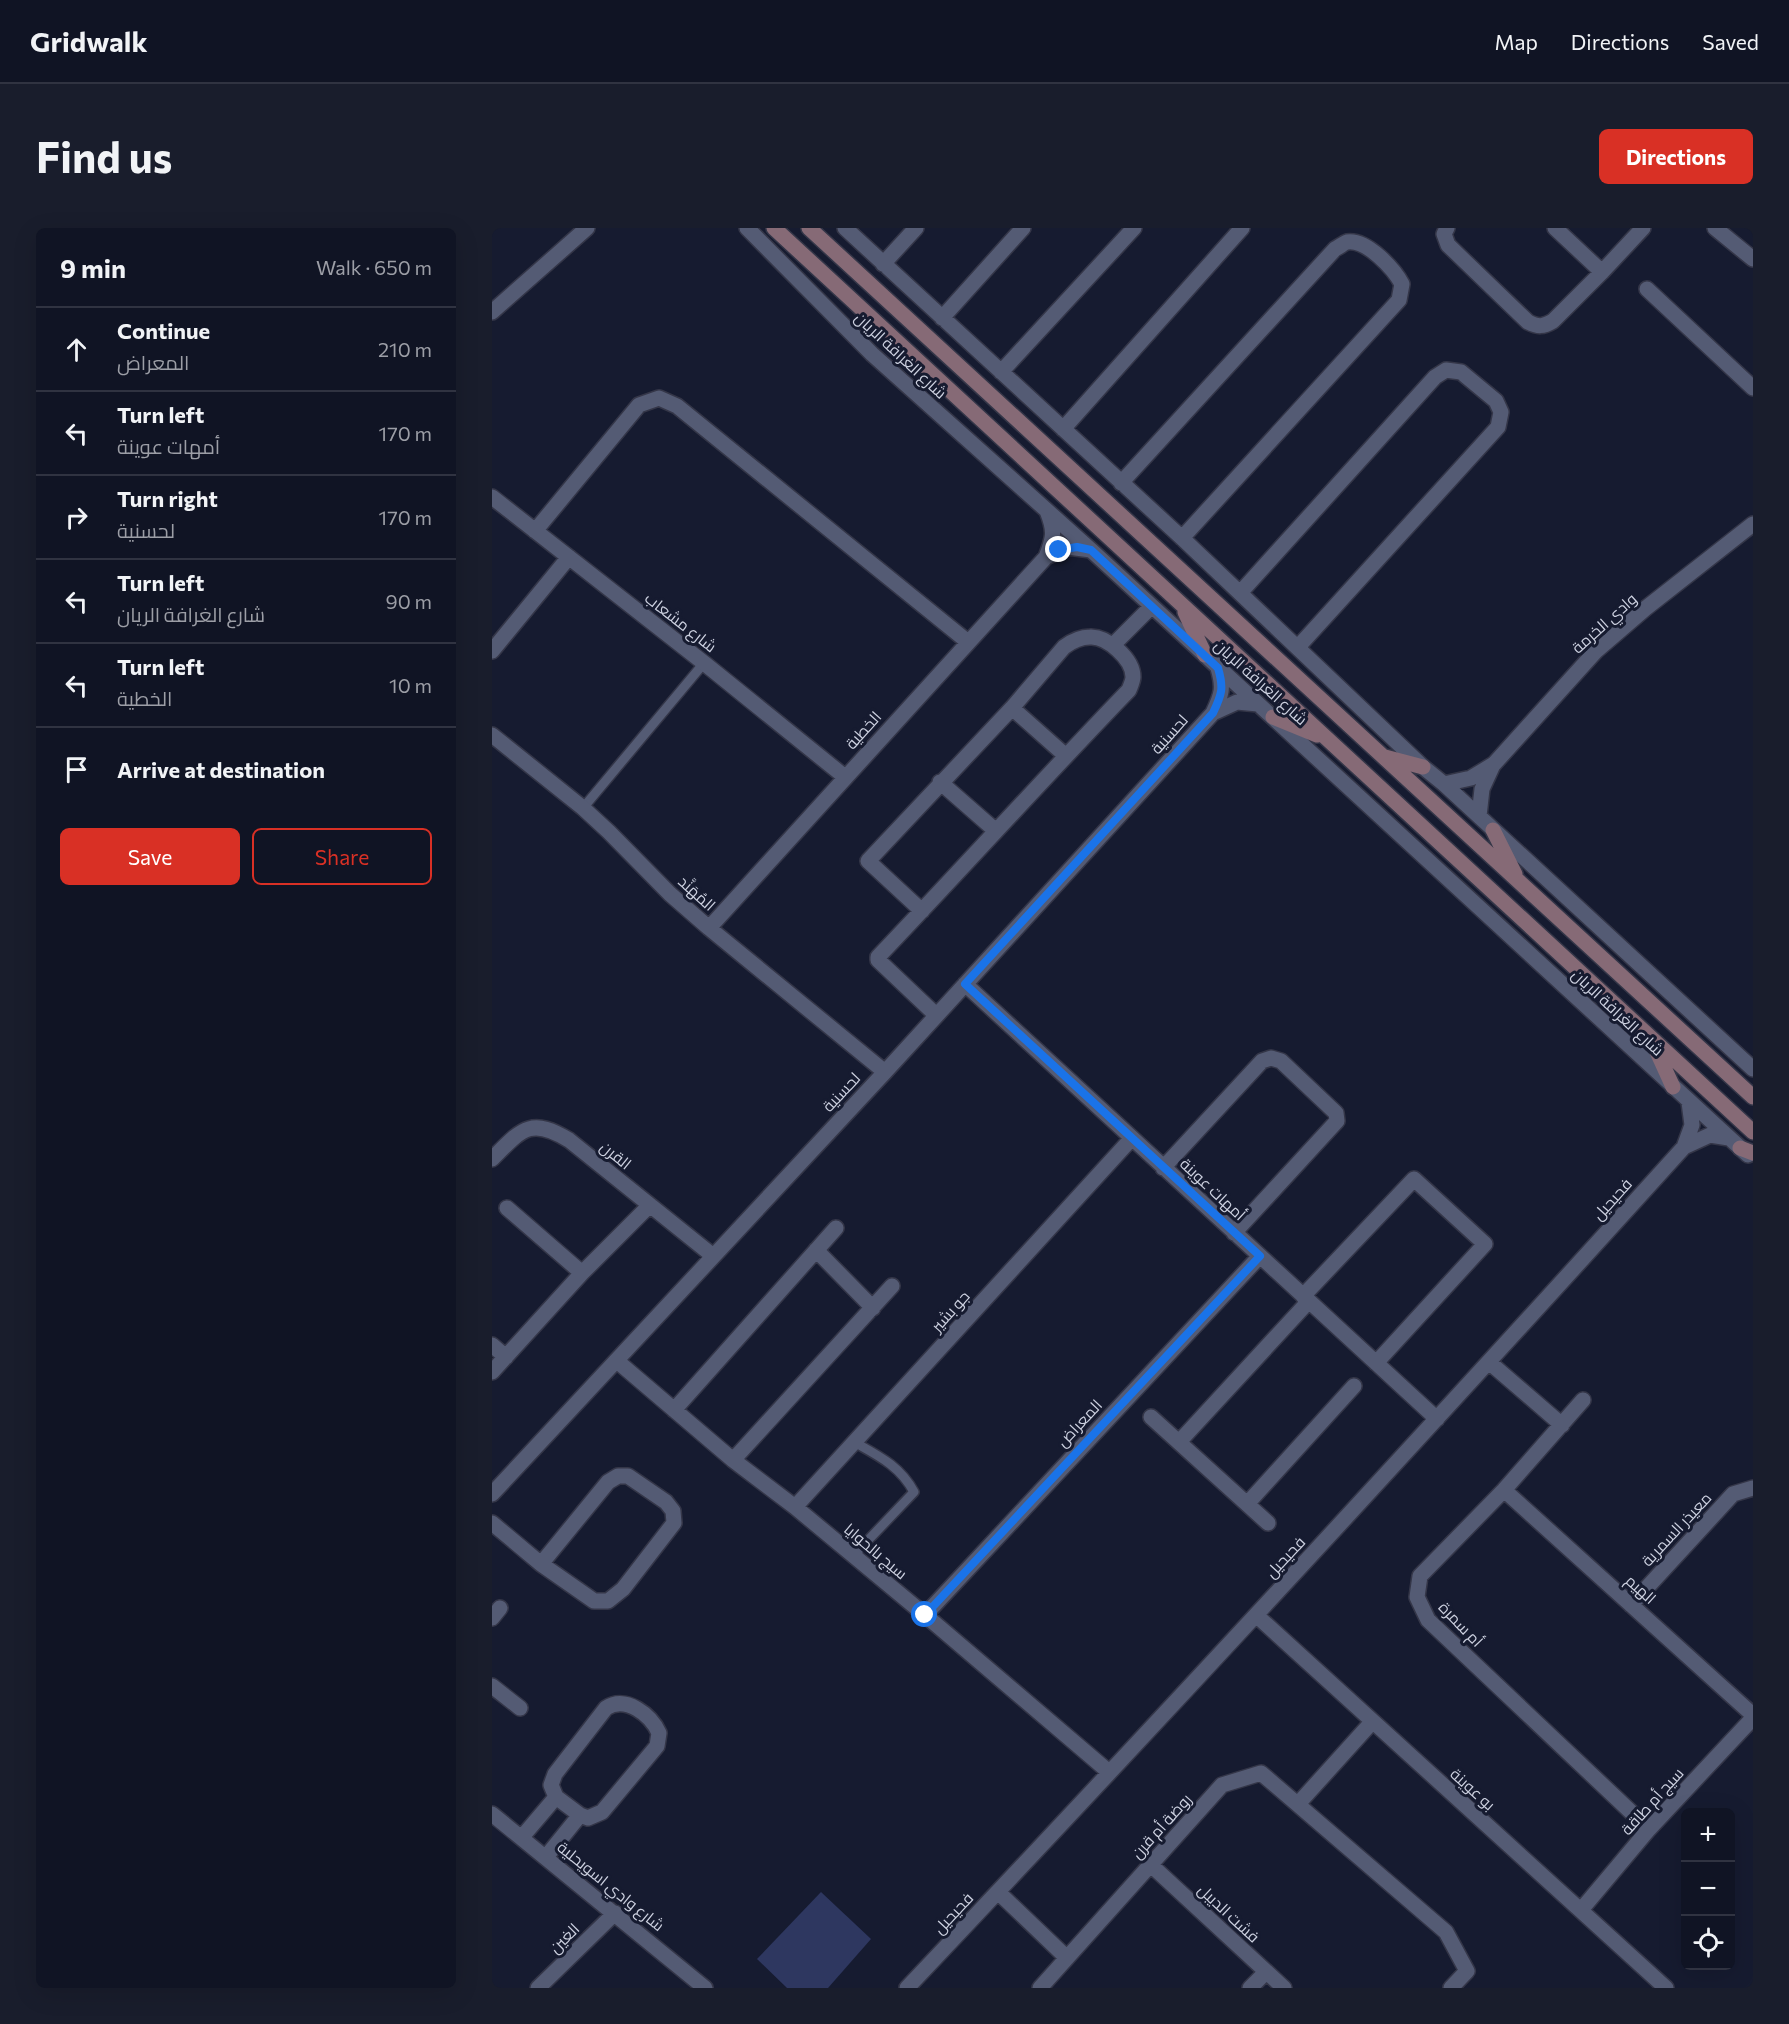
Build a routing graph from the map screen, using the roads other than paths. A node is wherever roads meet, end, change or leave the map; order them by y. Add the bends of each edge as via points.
1 (587, 228) edge
2 (747, 228) edge
3 (774, 228) edge
4 (809, 228) edge
5 (845, 228) edge
6 (916, 228) edge
7 (1023, 228) edge
8 (1134, 228) edge
9 (1242, 228) edge
10 (1447, 228) edge
11 (1555, 228) edge
12 (1643, 228) edge
13 (1715, 228) edge
14 (1753, 259) edge
15 (884, 264) junction
16 (1602, 272) junction
17 (1647, 289) dead end
18 (492, 312) edge
19 (942, 318) junction
20 (1001, 372) junction
21 (1753, 388) edge
22 (1063, 429) junction
23 (1121, 483) junction
24 (492, 497) edge
25 (1047, 511) junction
26 (1753, 524) edge
27 (535, 531) junction
28 (1182, 538) junction
29 (1091, 550) junction
30 (569, 557) junction
31 (1046, 557) junction
32 (1240, 593) junction
33 (1181, 603) junction
34 (1151, 607) junction
35 (968, 642) junction
36 (1113, 645) junction
37 (1298, 647) junction
38 (492, 651) edge
39 (1206, 655) junction
40 (704, 663) junction
41 (1218, 668) junction
42 (1259, 704) junction
43 (1012, 708) junction
44 (1213, 713) junction
45 (1273, 717) junction
46 (492, 735) edge
47 (1325, 738) junction
48 (1066, 756) junction
49 (1382, 756) junction
50 (1494, 764) junction
51 (1423, 766) junction
52 (844, 777) junction
53 (940, 782) junction
54 (1444, 784) junction
55 (583, 808) junction
56 (1479, 816) junction
57 (1493, 830) junction
58 (996, 831) junction
59 (1519, 882) junction
60 (922, 911) junction
61 (709, 928) junction
62 (965, 984) junction
63 (936, 1015) junction
64 (1651, 1038) junction
65 (1753, 1069) edge
66 (885, 1071) junction
67 (1672, 1087) junction
68 (1753, 1097) edge
69 (1689, 1102) junction
70 (1753, 1132) edge
71 (1132, 1138) junction
72 (1729, 1138) junction
73 (1684, 1147) junction
74 (1747, 1151) edge
75 (492, 1158) edge
76 (1753, 1160) edge
77 (1163, 1168) junction
78 (651, 1205) junction
79 (507, 1208) dead end
80 (836, 1228) dead end
81 (1234, 1233) junction
82 (816, 1250) junction
83 (712, 1255) junction
84 (1260, 1256) junction
85 (582, 1273) junction
86 (892, 1286) dead end
87 (1306, 1299) junction
88 (873, 1308) junction
89 (492, 1345) edge
90 (506, 1358) junction
91 (617, 1361) junction
92 (1489, 1362) junction
93 (1376, 1364) junction
94 (492, 1372) edge
95 (1354, 1386) dead end
96 (1584, 1400) dead end
97 (674, 1410) junction
98 (1151, 1417) dead end
99 (1437, 1419) junction
100 (1562, 1425) junction
101 (854, 1442) junction
102 (1179, 1442) junction
103 (734, 1460) junction
104 (1753, 1488) edge
105 (1504, 1490) junction
106 (492, 1494) edge
107 (1247, 1504) junction
108 (795, 1507) junction
109 (492, 1523) edge
110 (1268, 1523) dead end
111 (853, 1556) junction
112 (541, 1564) junction
113 (1631, 1605) junction
114 (925, 1615) junction
115 (1256, 1615) junction
116 (492, 1686) edge
117 (520, 1708) dead end
118 (1753, 1716) edge
119 (1372, 1722) junction
120 (1109, 1772) junction
121 (556, 1797) junction
122 (1298, 1804) junction
123 (492, 1814) edge
124 (580, 1815) junction
125 (1649, 1829) junction
126 (522, 1837) junction
127 (546, 1857) junction
128 (1151, 1865) junction
129 (998, 1892) junction
130 (1581, 1910) junction
131 (615, 1912) junction
132 (1067, 1958) junction
133 (1266, 1972) junction
134 (1664, 1987) edge
135 (538, 1988) edge
136 (705, 1988) edge
137 (907, 1988) edge
138 (1040, 1988) edge
139 (1250, 1988) edge
140 (1284, 1988) edge
141 (1451, 1988) edge

1 - 18 street
2 - 25 street, شارع الغرافة الريان via 872,354
3 - 33 main road, شارع الغرافة الريان
4 - 49 main road, شارع الغرافة الريان
5 - 15 street
6 - 15 street
7 - 19 street
8 - 20 street
9 - 22 street
10 - 16 street via 1444,234 1448,245 1536,326 1553,321
11 - 16 street
12 - 16 street
13 - 14 street
15 - 19 street
17 - 21 street
19 - 20 street
20 - 22 street
22 - 23 street
23 - 28 street
23 - 28 street via 1335,249 1347,242 1362,244 1395,271 1402,284 1399,300
24 - 27 street, شارع مشعاب
25 - 29 street, شارع الغرافة الريان
25 - 31 street, الخطية via 1053,536
26 - 50 street, وادي الخرمة via 1596,651
27 - 30 street, شارع مشعاب
27 - 35 street via 639,405 659,398 678,406
28 - 32 street
29 - 31 street via 1068,548
29 - 34 street, شارع الغرافة الريان
30 - 38 street
30 - 40 street, شارع مشعاب
31 - 35 street, الخطية
32 - 37 street
32 - 37 street via 1434,377 1446,370 1461,372 1496,401 1501,412 1498,427
33 - 39 main road
33 - 47 main road, شارع الغرافة الريان
34 - 36 street
34 - 39 street, شارع الغرافة الريان
35 - 52 street, الخطية
36 - 43 street via 1092,636 1074,640
36 - 48 street via 1133,676 1129,690
37 - 51 street
39 - 41 street, شارع الغرافة الريان
40 - 52 street, شارع مشعاب
40 - 55 lane
41 - 42 street, شارع الغرافة الريان
41 - 44 street, لحسنية via 1222,690
42 - 44 street, لحسنية via 1237,702
42 - 45 street, شارع الغرافة الريان
43 - 48 street
43 - 53 street
44 - 62 street, لحسنية
45 - 47 main road
45 - 67 street, شارع الغرافة الريان
46 - 55 street, المُهَنَّد
47 - 64 main road, شارع الغرافة الريان
48 - 58 street
49 - 51 main road
49 - 59 main road, شارع الغرافة الريان
50 - 54 street, وادي الخرمة via 1471,778
50 - 56 street, وادي الخرمة via 1482,789
51 - 54 street
52 - 61 street, الخطية
53 - 58 street
53 - 60 street via 867,861
54 - 56 street
55 - 61 street, المُهَنَّد
56 - 57 street
57 - 59 main road
57 - 65 street
58 - 60 street
59 - 68 main road, شارع الغرافة الريان
60 - 63 street via 877,959
61 - 66 street, المُهَنَّد
62 - 63 street, لحسنية
62 - 71 street, أمهات عوينة
63 - 66 street, لحسنية
64 - 67 main road
64 - 70 main road, شارع الغرافة الريان
66 - 83 street, لحسنية
67 - 69 street, شارع الغرافة الريان
69 - 72 street, شارع الغرافة الريان
69 - 73 street, فحيحيل via 1692,1125
71 - 77 street, أمهات عوينة
71 - 101 street, جو بشير
72 - 73 street, فحيحيل via 1710,1135
72 - 74 street, شارع الغرافة الريان
73 - 92 street, فحيحيل
74 - 76 street, شارع الغرافة الريان
75 - 78 street, القرن via 525,1130 546,1128 569,1140
77 - 81 street, أمهات عوينة
77 - 81 street via 1262,1061 1281,1061 1335,1113 1337,1121
78 - 83 street, القرن
78 - 85 street
79 - 85 street
80 - 82 street
81 - 84 street, أمهات عوينة
82 - 88 street
82 - 97 street
83 - 91 street, لحسنية
84 - 87 street, أمهات عوينة
84 - 114 street, المعراض
85 - 90 street
86 - 88 street
87 - 93 street, أمهات عوينة
87 - 93 street via 1414,1179 1485,1244
87 - 102 street
88 - 103 street
89 - 90 street
90 - 94 street
91 - 97 street, سيج بالحوايا
91 - 106 street, لحسنية
92 - 99 street, فحيحيل
92 - 100 street
93 - 99 street, أمهات عوينة
95 - 107 street
96 - 100 street, أم سمرة
97 - 103 street, سيج بالحوايا
98 - 102 street
99 - 115 street, فحيحيل
100 - 105 street, أم سمرة
101 - 108 street, جو بشير
101 - 111 lane via 888,1461 906,1477 914,1492
102 - 107 street
103 - 108 street, سيج بالحوايا
104 - 113 street, معيذر السمرية via 1733,1494
105 - 113 street, الهيم
105 - 125 street, أم سمرة via 1420,1576 1417,1597 1428,1620
107 - 110 street
108 - 111 street, سيج بالحوايا
109 - 112 street
111 - 114 street, سيج بالحوايا
112 - 112 street via 594,1601 608,1601 623,1589 674,1522 673,1511 628,1476 618,1476 608,1482
113 - 118 street, الهيم
114 - 120 street, سيج بالحوايا
115 - 119 street, بو عوينة
115 - 120 street, فحيحيل
116 - 117 street
118 - 125 street, سيج أم طاقة
119 - 122 street
119 - 130 street, بو عوينة
120 - 129 street, فحيحيل
121 - 124 street
121 - 124 street via 551,1785 555,1774 606,1708 623,1702 654,1723 659,1733 657,1746 602,1812 588,1818
121 - 126 street
122 - 128 street, روضة أم قرن via 1261,1773 1222,1785
122 - 141 street, روضة أم قرن via 1446,1932 1467,1971
123 - 126 street, شارع وادي اسويحلية
124 - 127 street
125 - 130 street, سيج أم طاقة
126 - 127 street, شارع وادي اسويحلية
127 - 131 street, شارع وادي اسويحلية
128 - 132 street, روضة أم قرن
128 - 133 street, فشت الديبل
129 - 132 street
129 - 137 street, فحيحيل
130 - 134 street, بو عوينة
131 - 135 street, الغين
131 - 136 street, شارع وادي اسويحلية
132 - 138 street, روضة أم قرن
133 - 139 street
133 - 140 street, فشت الديبل

